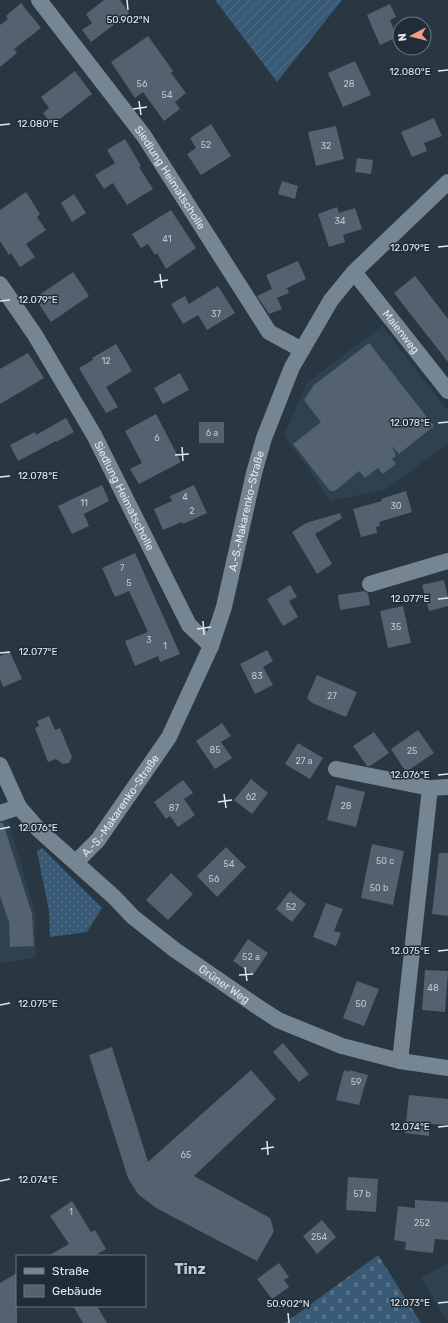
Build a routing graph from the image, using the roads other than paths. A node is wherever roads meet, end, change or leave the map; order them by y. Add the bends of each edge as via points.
1 (38, 0) edge
2 (448, 182) edge
3 (354, 272) junction
4 (0, 284) edge
5 (302, 350) junction
6 (448, 391) edge
7 (448, 561) edge
8 (370, 584) dead end
9 (211, 646) junction
10 (0, 765) edge
11 (336, 769) dead end
12 (448, 787) edge
13 (430, 788) junction
14 (19, 807) junction
15 (0, 813) edge
16 (76, 862) junction
17 (400, 1060) junction
18 (448, 1068) edge

1 - 5 street, Siedlung Heimatscholle via 144,136 270,332
2 - 3 street, A.-S.-Makarenko-Straße
3 - 5 street, A.-S.-Makarenko-Straße via 332,300
3 - 6 street, Maienweg
4 - 9 street, Siedlung Heimatscholle via 35,335 94,435 189,625
5 - 9 street, A.-S.-Makarenko-Straße via 292,367 264,438 224,607
7 - 8 street
9 - 16 street, A.-S.-Makarenko-Straße via 169,737 98,840
10 - 14 street, Grüner Weg
11 - 13 street
12 - 13 street
13 - 17 street
14 - 15 street
14 - 16 street, Grüner Weg
16 - 17 street, Grüner Weg via 133,917 175,950 278,1020 342,1046
17 - 18 street, Grüner Weg

